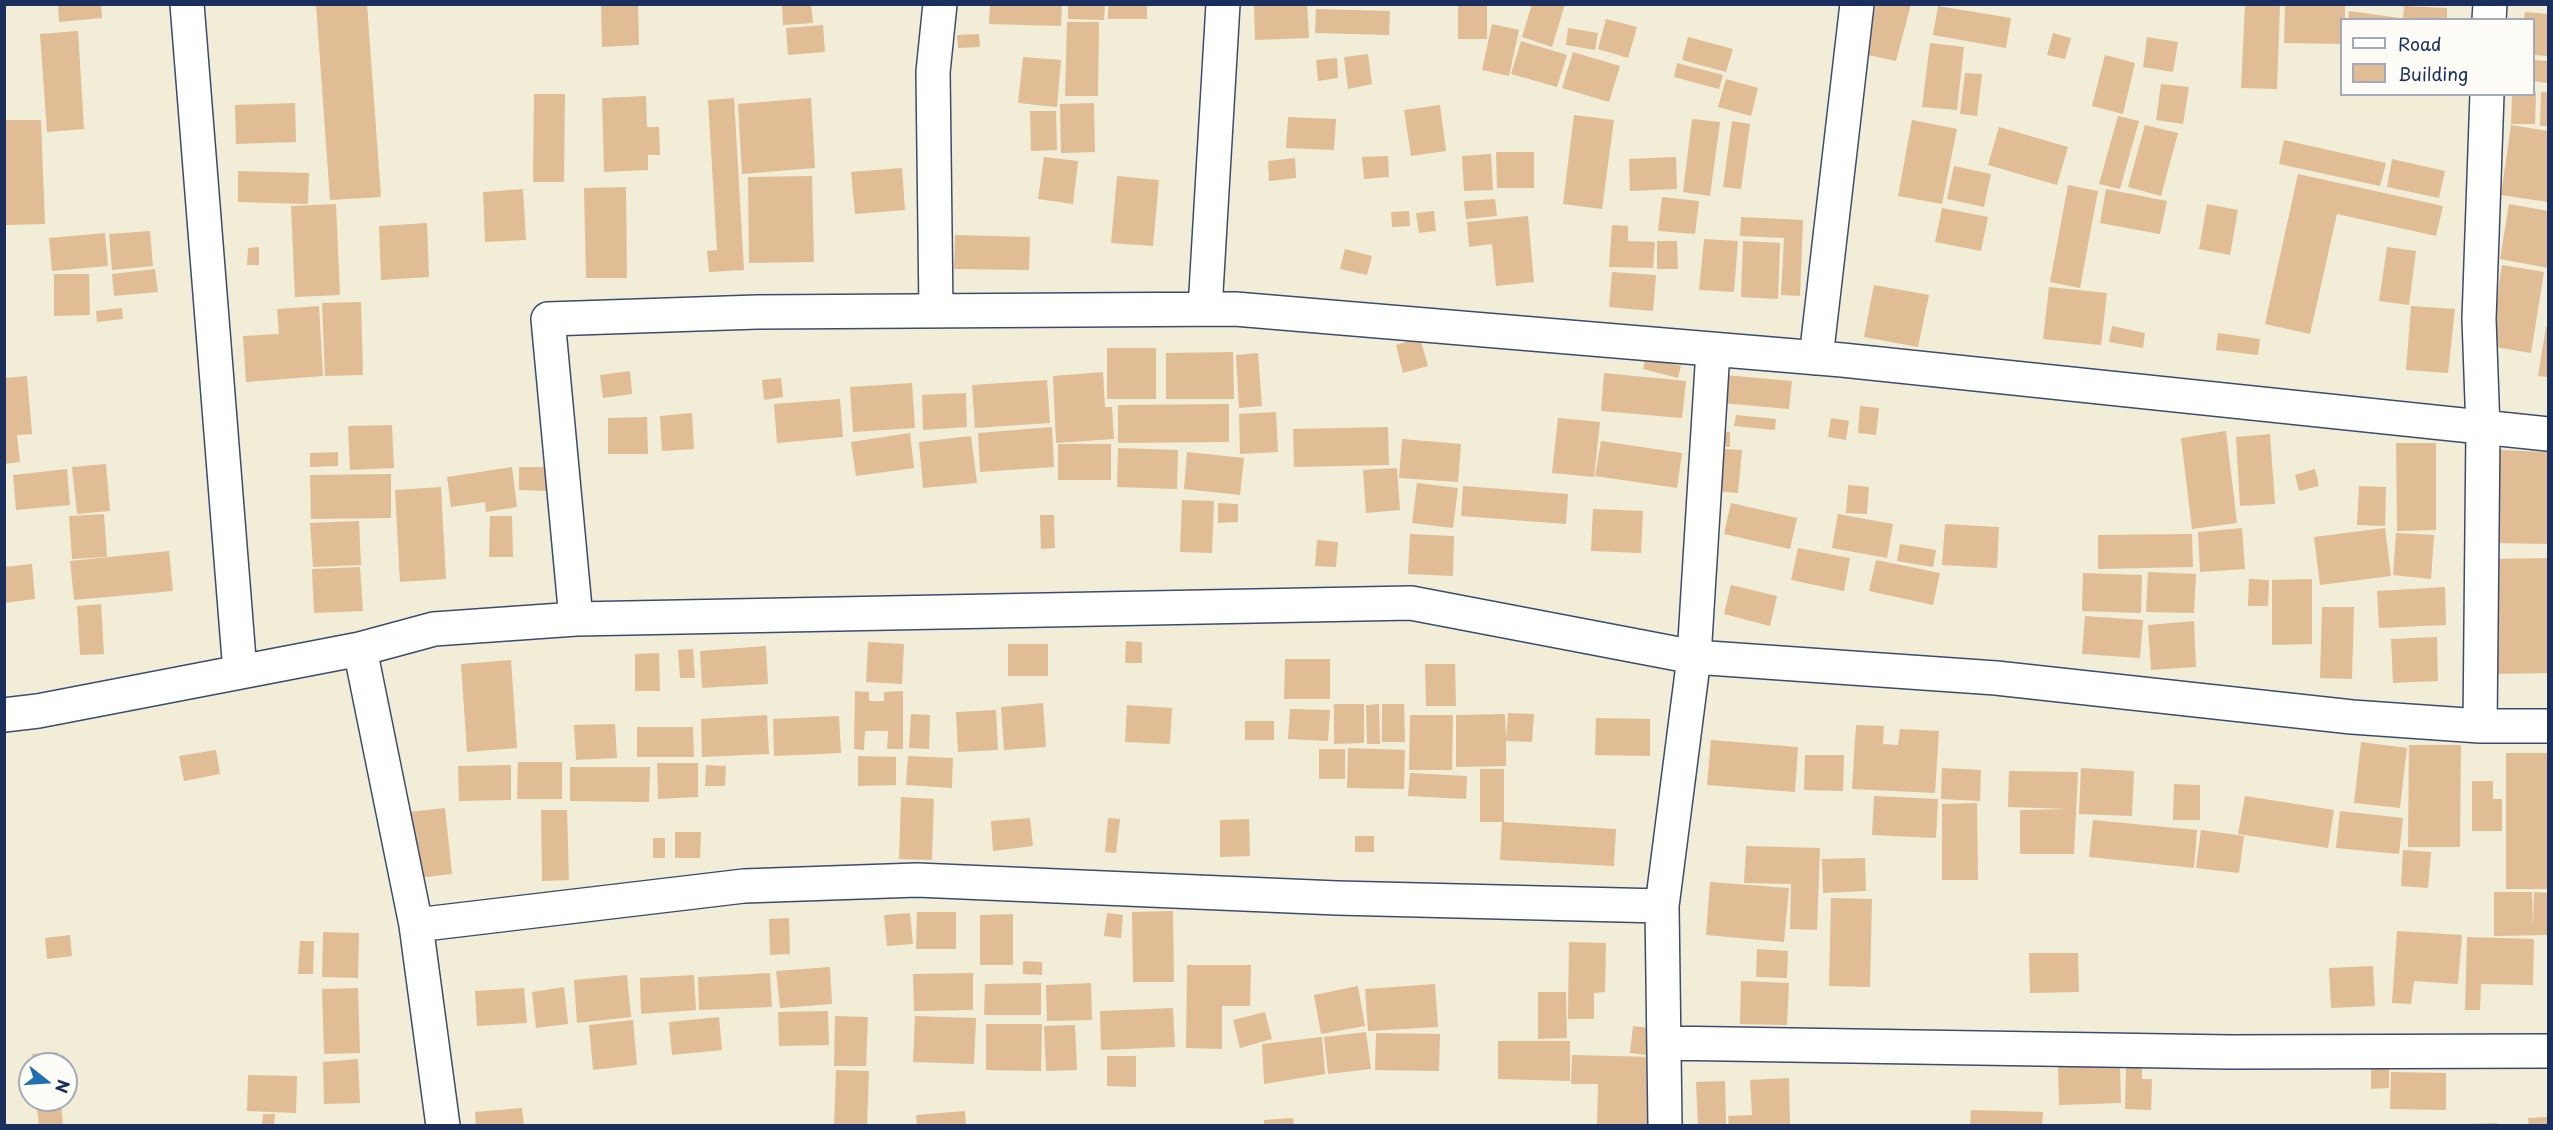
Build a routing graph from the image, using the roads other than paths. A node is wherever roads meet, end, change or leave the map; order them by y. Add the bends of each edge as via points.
1 (187, 4) edge
2 (940, 4) edge
3 (1223, 4) edge
4 (1857, 4) edge
5 (2487, 96) edge
6 (1205, 309) junction
7 (936, 310) junction
8 (1713, 350) junction
9 (1816, 358) junction
10 (2483, 429) junction
11 (2548, 434) edge
12 (576, 619) junction
13 (360, 649) junction
14 (1694, 657) junction
15 (240, 672) junction
16 (4, 715) edge
17 (2480, 726) junction
18 (2548, 726) edge
19 (1662, 906) junction
20 (416, 925) junction
21 (1664, 1043) junction
22 (2548, 1051) edge
23 (443, 1125) edge
24 (1665, 1125) edge

1 - 15 street
2 - 7 street via 933,72
3 - 6 street
4 - 9 street
5 - 10 street via 2478,319
6 - 7 street
6 - 8 street
7 - 12 street via 548,319
8 - 9 street
8 - 14 street
9 - 10 street
10 - 11 street
10 - 17 street
12 - 13 street via 434,629
12 - 14 street via 1411,603
13 - 15 street
13 - 20 street
14 - 17 street via 1996,678 2352,717
14 - 19 street
15 - 16 street
17 - 18 street
19 - 20 street via 1337,898 917,879 744,886
19 - 21 street
20 - 23 street
21 - 22 street via 2230,1052
21 - 24 street

